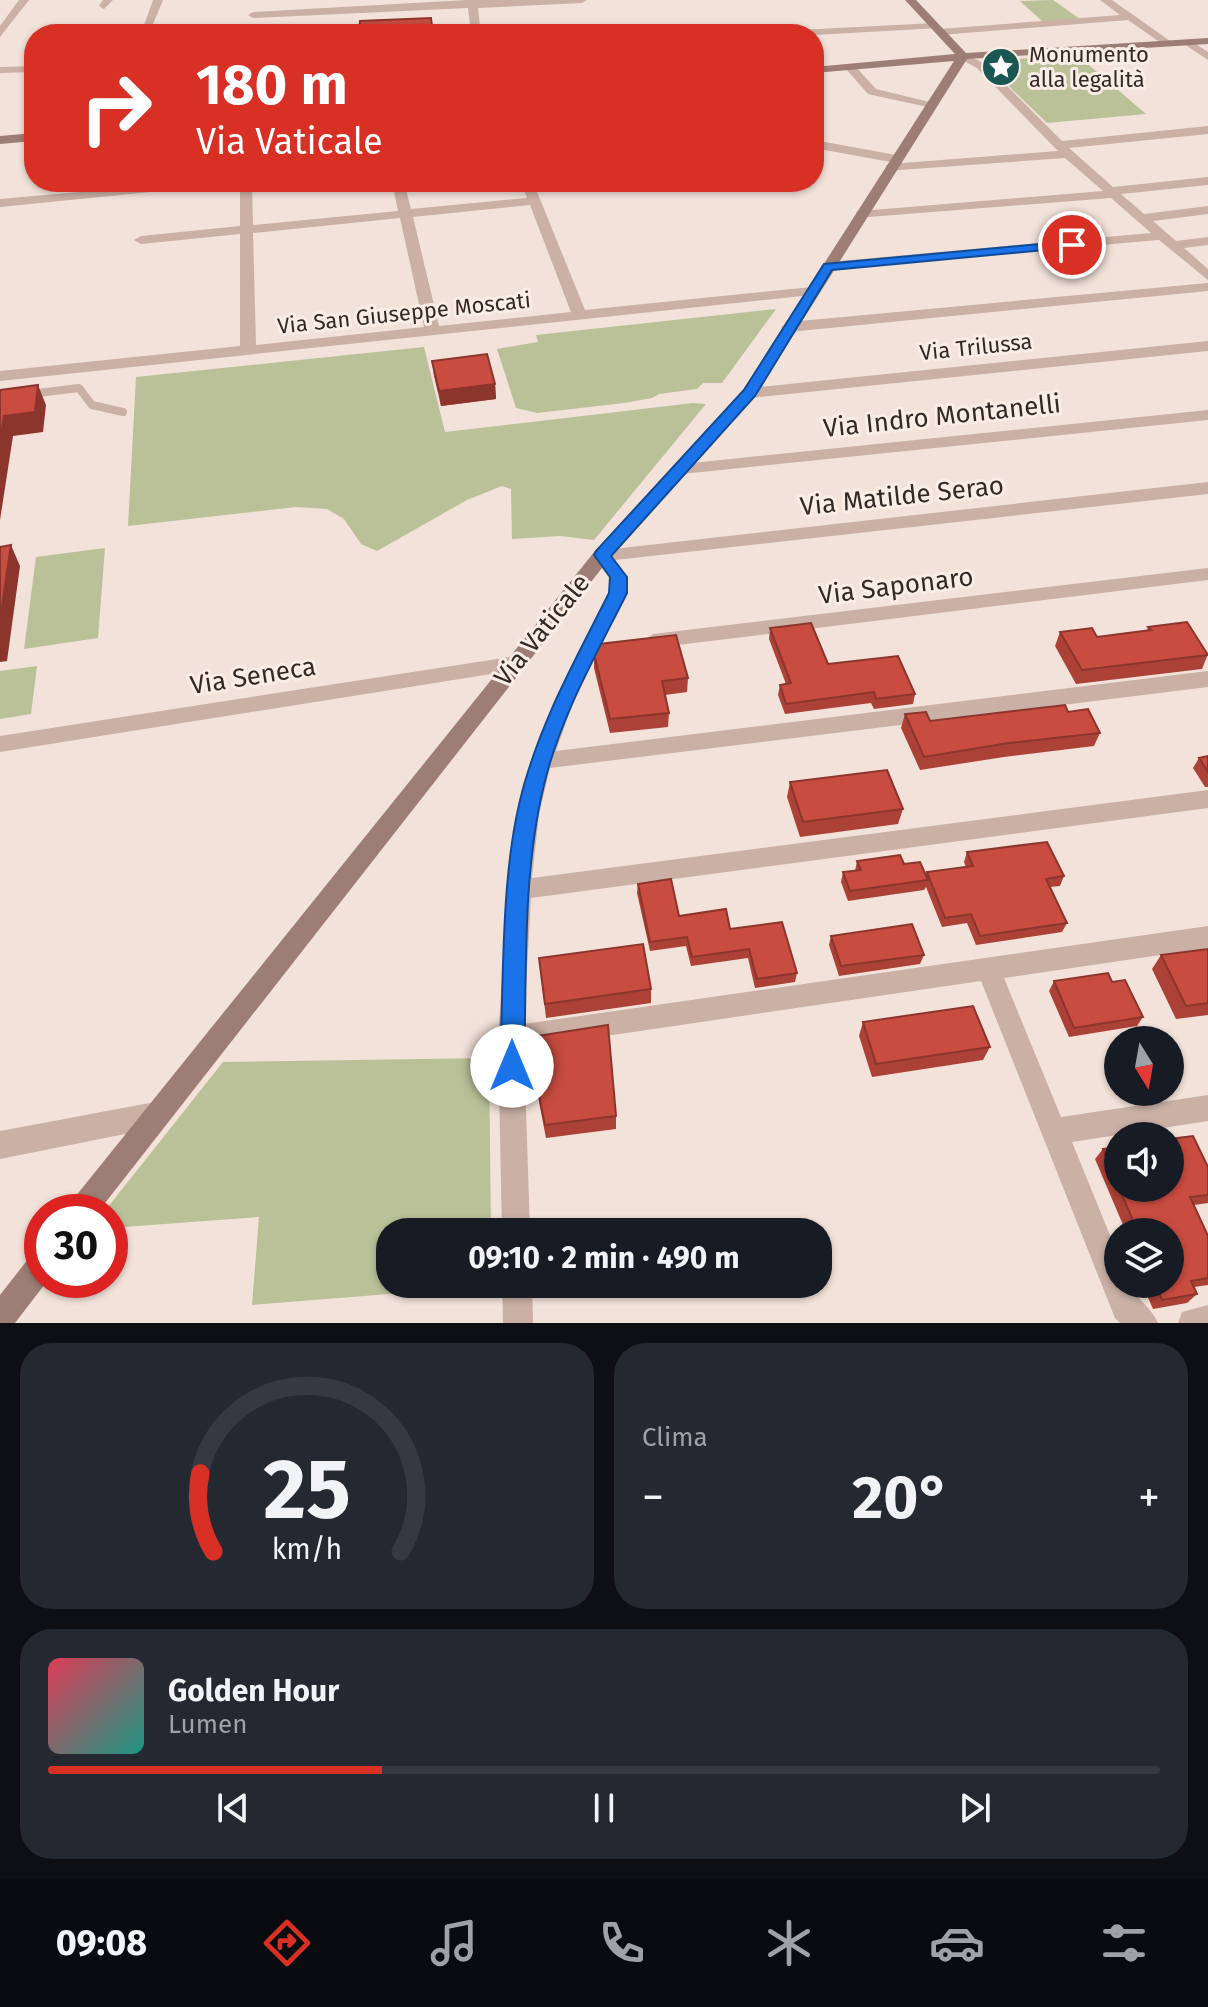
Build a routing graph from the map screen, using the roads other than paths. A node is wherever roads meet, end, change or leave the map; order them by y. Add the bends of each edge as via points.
1 (158, 0) edge
2 (582, 0) edge
3 (910, 0) edge
4 (1105, 0) edge
5 (473, 3) edge
6 (21, 4) edge
7 (0, 8) edge
8 (253, 15) dead end
9 (1129, 17) junction
10 (148, 24) edge
11 (475, 24) edge
12 (938, 29) junction
13 (824, 33) edge
14 (0, 34) edge
15 (1208, 41) edge
16 (1188, 42) junction
17 (1168, 43) junction
18 (963, 56) junction
19 (1208, 57) edge
20 (850, 67) junction
21 (24, 69) edge
22 (824, 69) edge
23 (0, 70) edge
24 (932, 104) junction
25 (1208, 130) edge
26 (24, 138) edge
27 (0, 140) edge
28 (824, 147) edge
29 (1064, 150) junction
30 (893, 164) junction
31 (1208, 181) edge
32 (123, 192) edge
33 (246, 192) edge
34 (400, 192) edge
35 (531, 192) edge
36 (1111, 192) junction
37 (535, 201) junction
38 (0, 203) edge
39 (1208, 210) edge
40 (406, 215) junction
41 (861, 215) junction
42 (1142, 218) junction
43 (245, 231) junction
44 (141, 240) dead end
45 (1168, 241) junction
46 (1208, 241) edge
47 (828, 266) junction
48 (1208, 276) edge
49 (1208, 287) edge
50 (812, 291) junction
51 (580, 316) junction
52 (789, 327) junction
53 (433, 333) junction
54 (1208, 346) edge
55 (248, 352) junction
56 (0, 376) edge
57 (749, 393) junction
58 (16, 396) edge
59 (123, 412) dead end
60 (1208, 415) edge
61 (682, 469) junction
62 (1208, 488) edge
63 (602, 555) junction
64 (1208, 574) edge
65 (589, 649) junction
66 (516, 663) junction
67 (1208, 679) edge
68 (0, 744) edge
69 (542, 761) junction
70 (1208, 799) edge
71 (519, 890) junction
72 (1208, 937) edge
73 (989, 970) junction
74 (511, 1038) junction
75 (1208, 1108) edge
76 (155, 1115) junction
77 (1054, 1131) junction
78 (0, 1145) edge
79 (95, 1194) edge
80 (516, 1218) edge
81 (24, 1288) edge
82 (517, 1298) edge
83 (0, 1319) edge
84 (1208, 1320) edge
85 (518, 1323) edge
86 (1143, 1323) edge
87 (1193, 1323) edge

1 - 10 street
2 - 5 street
3 - 12 street
4 - 9 street
5 - 8 street
5 - 11 street
6 - 7 street
6 - 14 street
9 - 12 street
9 - 17 street
12 - 13 street
12 - 18 street
15 - 16 street
16 - 17 street
16 - 19 street
17 - 18 street
18 - 20 street
18 - 24 street, Via Vaticale
18 - 29 street via 981,66
20 - 22 street
20 - 24 street via 872,92
21 - 23 street
24 - 30 street, Via Vaticale
25 - 29 street
26 - 27 street
28 - 30 street
29 - 30 street
29 - 36 street
30 - 41 street, Via Vaticale
31 - 36 street
32 - 38 street
33 - 43 street
34 - 40 street
35 - 37 street
36 - 41 street
36 - 42 street
37 - 40 street
37 - 51 street
39 - 42 street
40 - 43 street
40 - 53 street
41 - 47 street, Via Vaticale
42 - 45 street
43 - 44 street
43 - 55 street
45 - 46 street
45 - 47 street
45 - 48 street
47 - 50 street, Via Vaticale
49 - 52 street
50 - 51 street, Via San Giuseppe Moscati
50 - 52 street, Via Vaticale
51 - 53 street, Via San Giuseppe Moscati
52 - 57 street, Via Vaticale
53 - 55 street, Via San Giuseppe Moscati
54 - 57 street, Via Trilussa
55 - 56 street, Via San Giuseppe Moscati
57 - 61 street, Via Vaticale
58 - 59 lane via 79,388 92,405
60 - 61 street, Via Indro Montanelli
61 - 63 street, Via Vaticale
62 - 63 street, Via Matilde Serao
63 - 65 street via 618,577 618,593
63 - 66 street, Via Vaticale
64 - 65 street, Via Saponaro
65 - 69 street
66 - 68 street, Via Seneca
66 - 76 street, Via Vaticale
67 - 69 street
69 - 71 street via 528,814
70 - 71 street
71 - 74 street
72 - 73 street
73 - 74 street
73 - 77 street
74 - 80 street
75 - 77 street
76 - 78 street
76 - 79 street, Via Vaticale
77 - 86 street via 1125,1308
81 - 83 street
82 - 85 street
84 - 87 street

